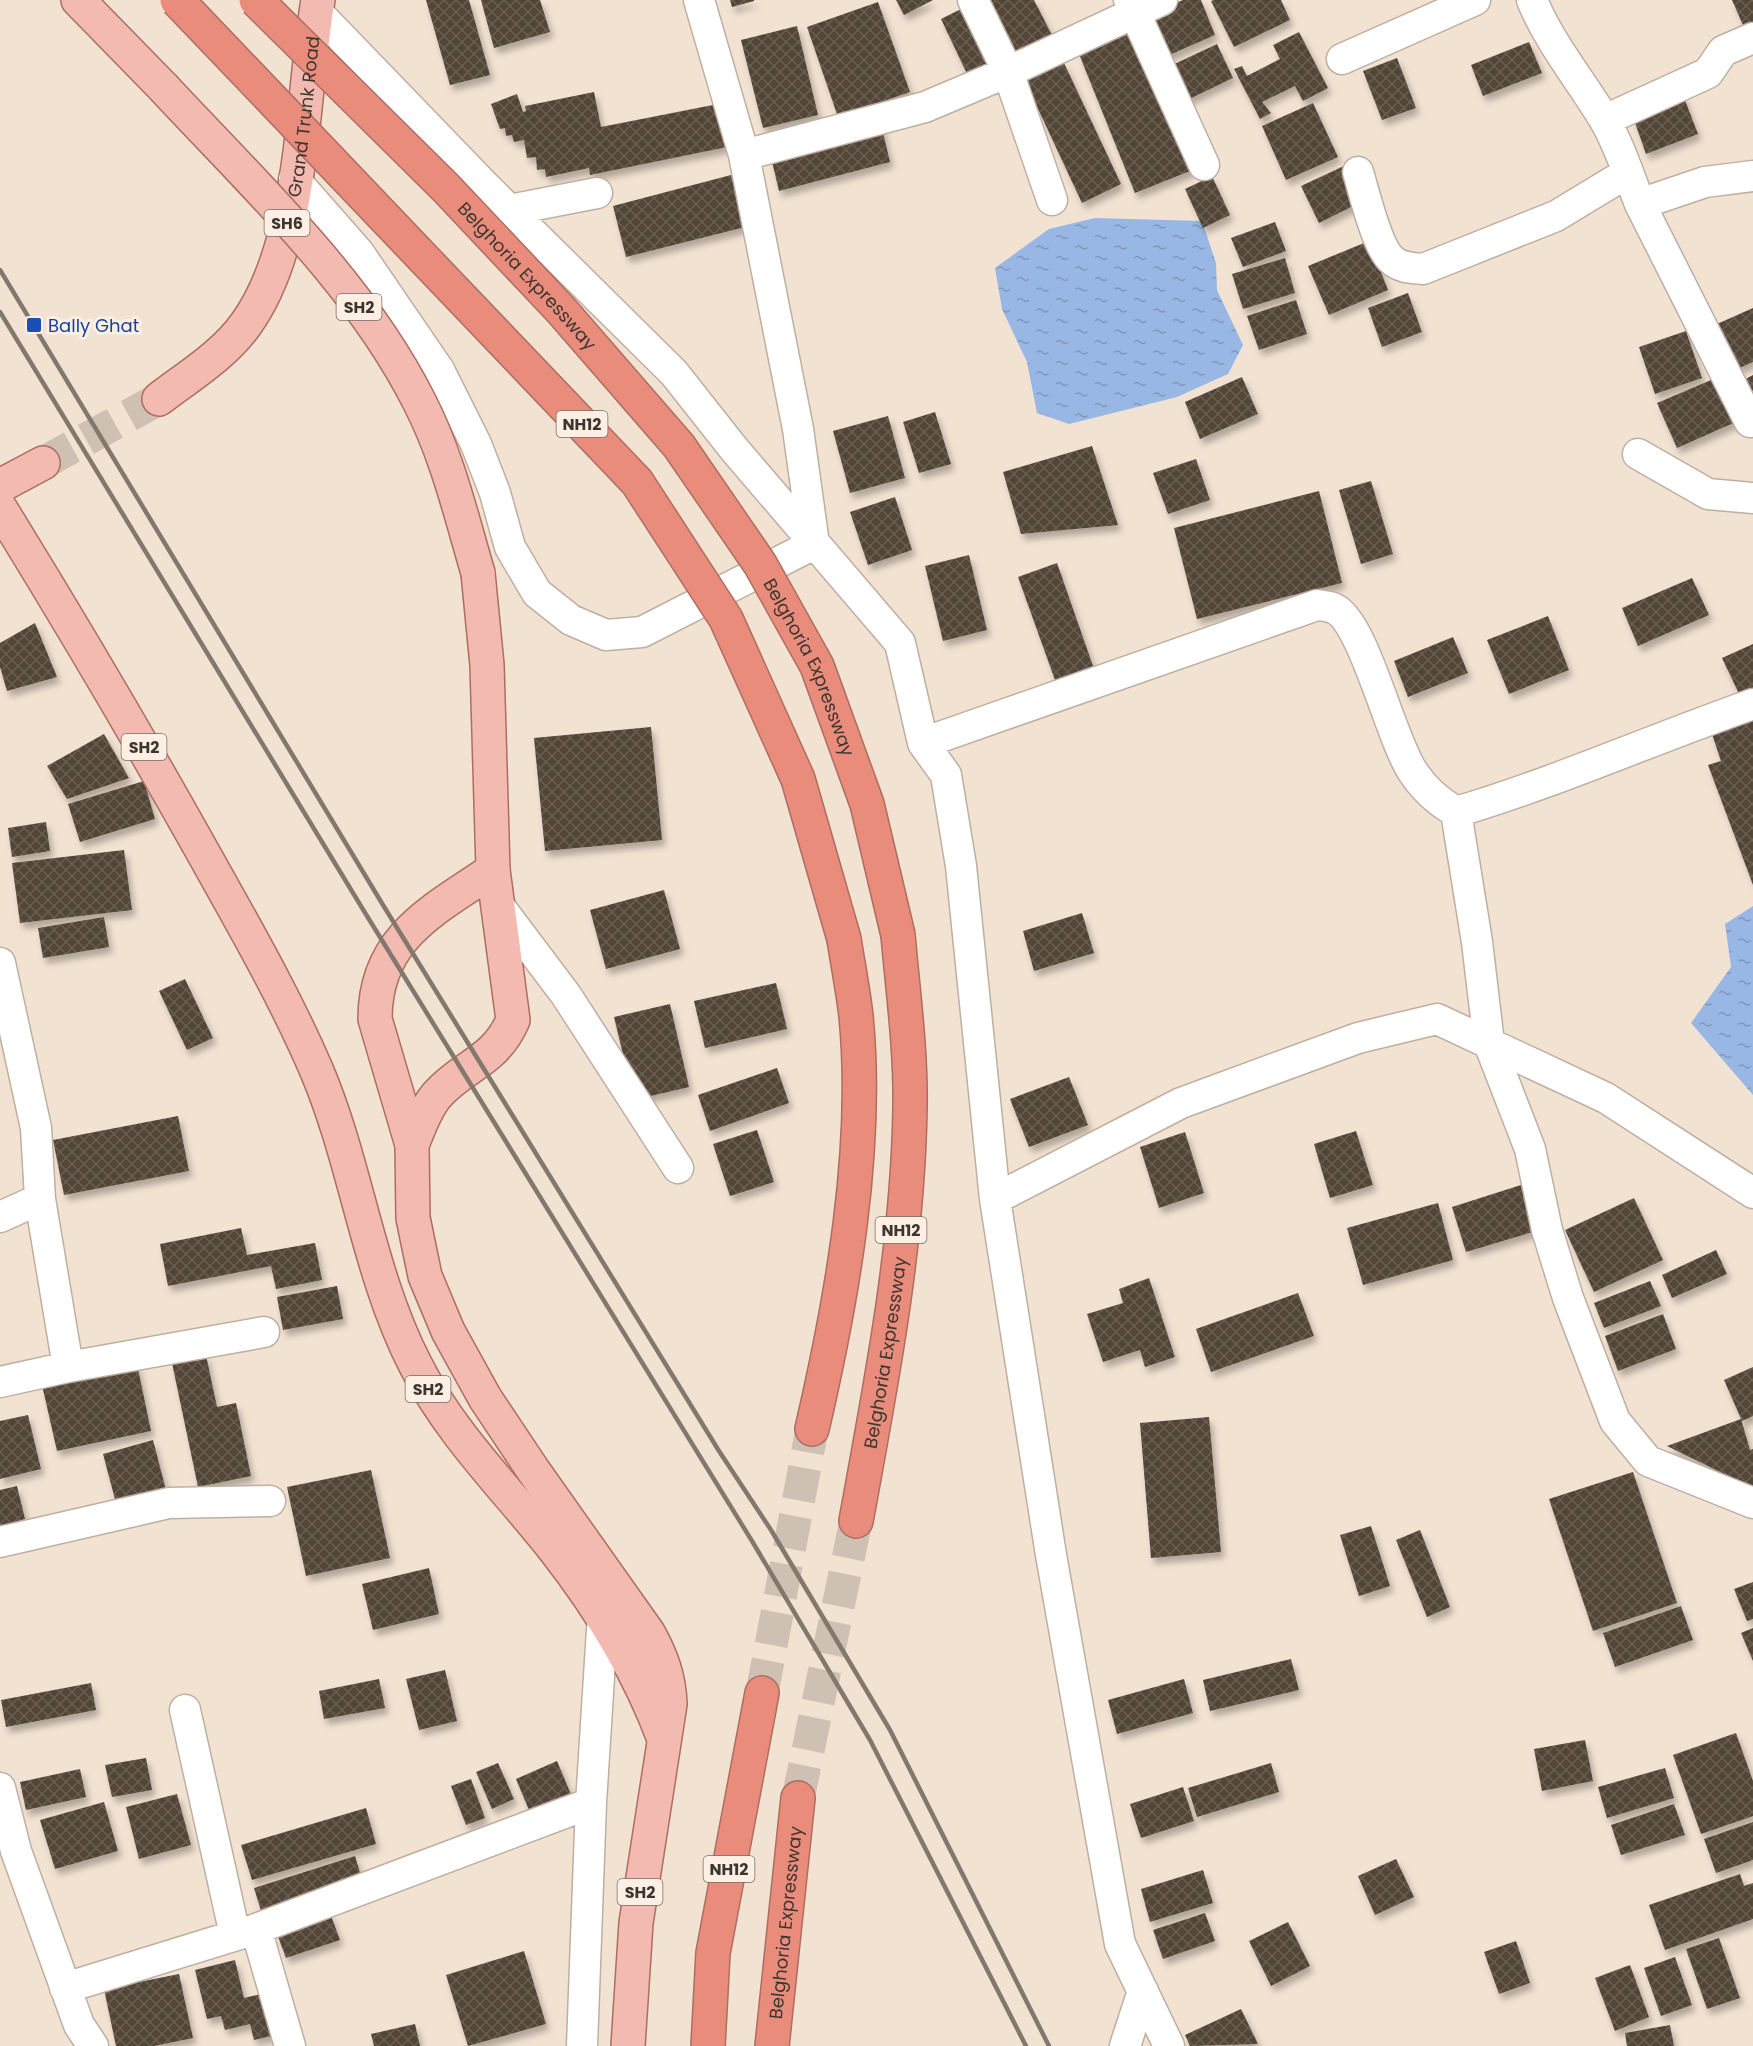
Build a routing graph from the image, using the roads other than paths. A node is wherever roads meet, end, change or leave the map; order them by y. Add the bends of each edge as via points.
1 (79, 0) edge
2 (177, 0) edge
3 (256, 0) edge
4 (699, 0) edge
5 (973, 0) edge
6 (1475, 0) edge
7 (1532, 0) edge
8 (1142, 4) edge
9 (317, 6) edge
10 (1753, 38) edge
11 (1342, 59) dead end
12 (1008, 72) junction
13 (1605, 120) junction
14 (744, 155) junction
15 (1204, 165) dead end
16 (1358, 172) dead end
17 (1627, 173) junction
18 (1753, 176) edge
19 (294, 179) junction
20 (597, 193) dead end
21 (1052, 200) dead end
22 (1640, 204) junction
23 (508, 210) junction
24 (159, 399) tunnel mouth
25 (1750, 422) dead end
26 (1638, 454) dead end
27 (43, 463) tunnel mouth
28 (0, 486) edge
29 (1753, 498) edge
30 (0, 508) edge
31 (814, 543) junction
32 (1753, 704) edge
33 (923, 743) junction
34 (1456, 813) junction
35 (493, 870) junction
36 (499, 906) junction
37 (0, 963) edge
38 (1489, 1043) junction
39 (412, 1145) junction
40 (678, 1168) dead end
41 (1753, 1193) edge
42 (40, 1199) junction
43 (995, 1199) junction
44 (0, 1217) edge
45 (264, 1332) dead end
46 (68, 1367) junction
47 (0, 1382) edge
48 (812, 1429) tunnel mouth
49 (270, 1501) dead end
50 (1753, 1503) edge
51 (856, 1521) tunnel mouth
52 (564, 1540) junction
53 (0, 1542) edge
54 (603, 1614) junction
55 (762, 1693) tunnel mouth
56 (185, 1710) dead end
57 (664, 1739) junction
58 (0, 1788) edge
59 (798, 1798) tunnel mouth
60 (591, 1803) junction
61 (246, 1932) junction
62 (65, 1988) junction
63 (1143, 1991) junction
64 (93, 2046) edge
65 (290, 2046) edge
66 (582, 2046) edge
67 (628, 2046) edge
68 (708, 2046) edge
69 (772, 2046) edge
70 (1125, 2046) edge
71 (1169, 2046) edge

1 - 35 main road, SH2, bridge via 335,274 389,349 419,401 448,469 478,573 488,676
2 - 48 highway, NH12, bridge via 637,482 726,619 798,779 844,939 856,1016 858,1087 847,1250 832,1343
3 - 51 highway, Belghoria Expressway / NH12, bridge via 461,204 561,310 686,456 760,564 817,666 867,804 898,935 910,1107 893,1312
4 - 14 street
5 - 12 street
6 - 11 street
7 - 13 street via 1575,79
8 - 12 street
8 - 15 street
9 - 19 main road, Grand Trunk Road / SH6
9 - 23 street
10 - 13 street via 1723,51 1708,73
12 - 14 street via 925,107
12 - 21 street
13 - 17 street
14 - 31 street via 798,429
16 - 17 street via 1377,233 1391,260 1423,269 1556,216
17 - 22 street
18 - 22 street via 1705,182
19 - 24 main road, Grand Trunk Road / SH6 via 285,235 270,282 246,325 211,360
19 - 31 street via 359,253 439,370 476,444 510,547 537,593 571,620 606,635 642,632
20 - 23 street
22 - 25 street
23 - 31 street via 674,373
26 - 29 street via 1708,494
27 - 28 main road
30 - 52 main road, SH2 via 91,655 281,991 317,1072 386,1301 414,1363 454,1428
31 - 33 street via 900,643
32 - 34 street via 1525,792
33 - 34 street via 1317,605 1336,609 1359,636 1413,772 1438,802
33 - 43 street via 946,775 962,866
34 - 38 street
35 - 36 main road, SH2
35 - 39 main road via 432,911 390,954 380,974 375,1019
36 - 39 main road, SH2 via 513,1020 505,1040 437,1094
36 - 40 street via 566,995
37 - 42 street via 36,1128
38 - 41 street via 1606,1098
38 - 43 street via 1437,1019 1358,1038 1181,1103
38 - 50 street via 1530,1149 1547,1230 1568,1298 1615,1421 1648,1461
39 - 52 main road, SH2 via 413,1218 425,1276 448,1331
42 - 44 street
42 - 46 street
43 - 63 street via 1051,1556 1120,1944
45 - 46 street
46 - 47 street
49 - 53 street via 169,1503
52 - 54 main road, SH2
52 - 57 main road, SH2 via 622,1594 662,1658 670,1704
54 - 57 main road, SH2 via 648,1697
54 - 60 street
55 - 68 highway, NH12 via 713,1953
56 - 61 street
57 - 67 main road, SH2 via 636,1923
58 - 62 street via 15,1851
59 - 69 highway, Belghoria Expressway
60 - 61 street
60 - 66 street
61 - 62 street
61 - 65 street
62 - 64 street via 79,2025
63 - 70 street
63 - 71 street

